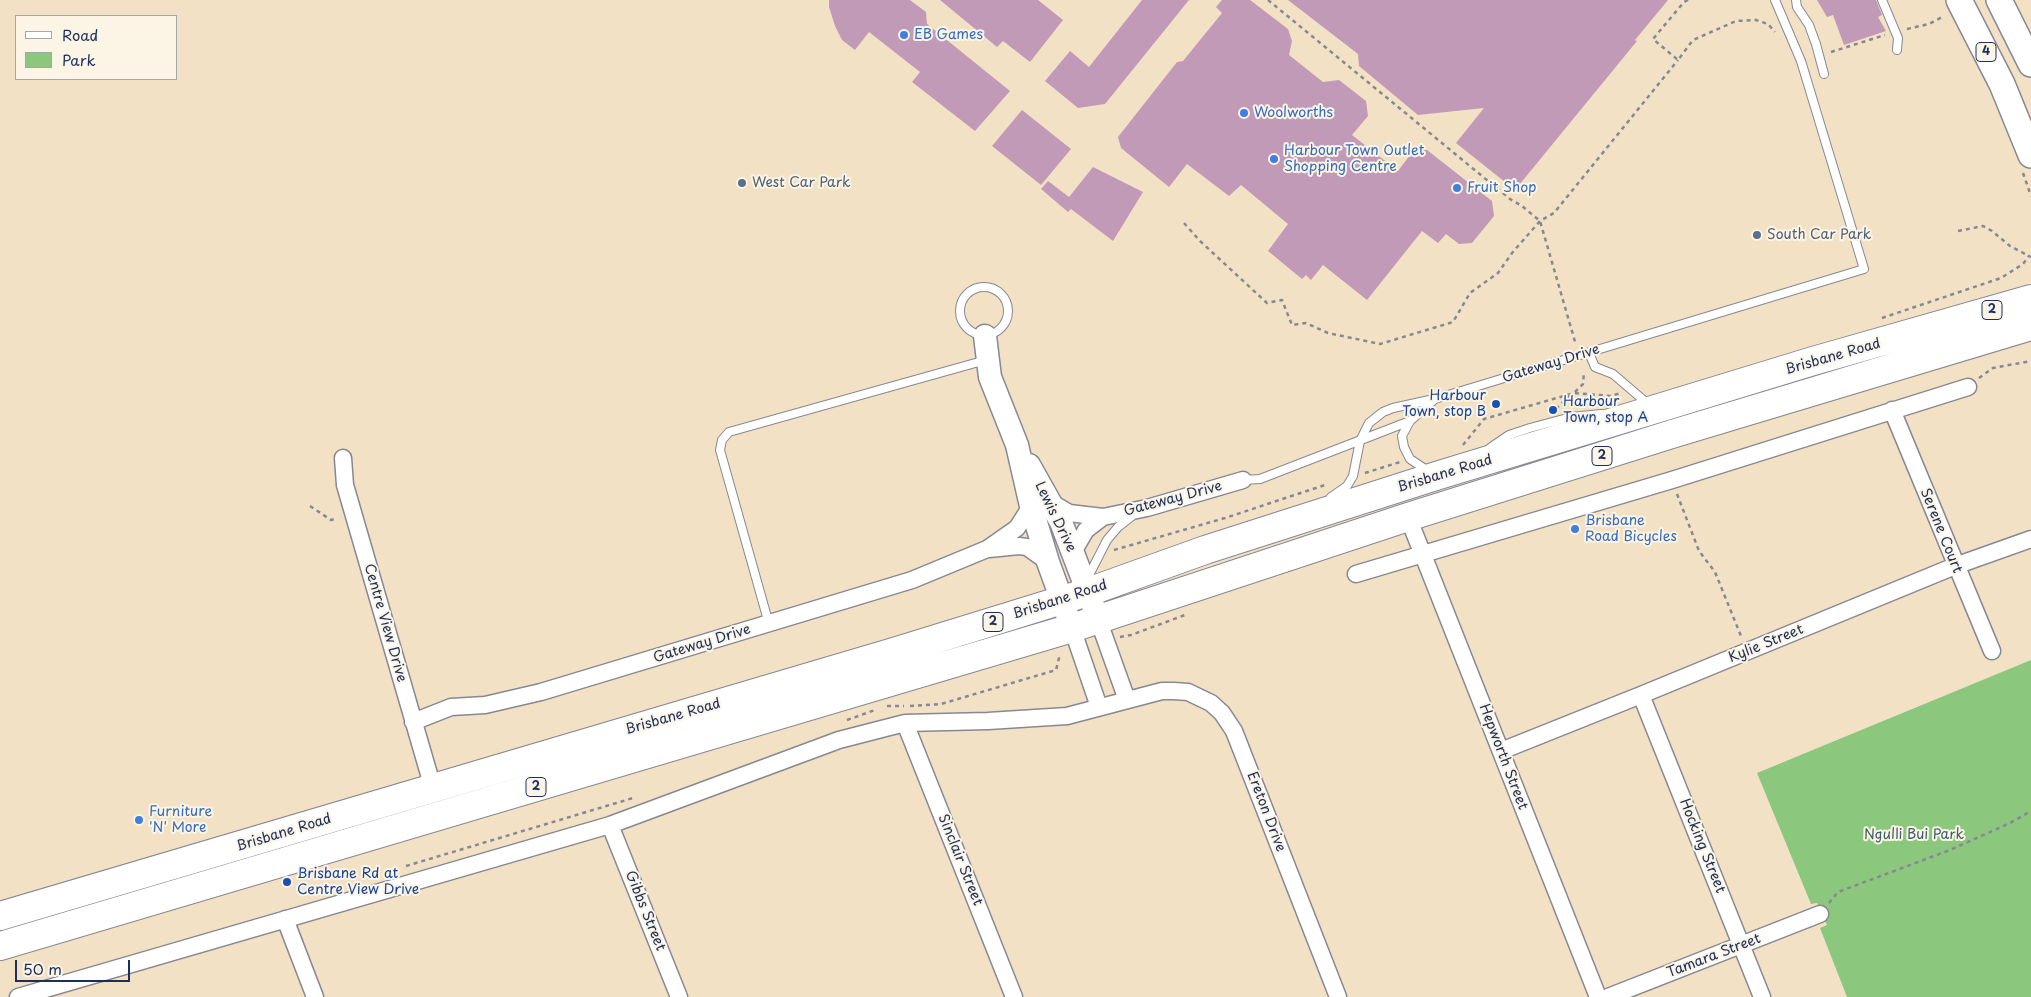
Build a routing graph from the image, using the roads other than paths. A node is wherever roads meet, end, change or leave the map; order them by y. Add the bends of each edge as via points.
1 (1775, 0) edge
2 (1796, 0) edge
3 (1882, 0) edge
4 (1999, 0) edge
5 (1954, 7) edge
6 (1897, 50) dead end
7 (2031, 64) edge
8 (1824, 74) dead end
9 (2031, 154) edge
10 (2030, 268) edge
11 (2031, 299) edge
12 (1954, 320) junction
13 (2031, 326) edge
14 (2031, 334) edge
15 (985, 336) junction
16 (1990, 338) junction
17 (1589, 353) junction
18 (988, 359) junction
19 (1968, 387) road end
20 (1797, 396) junction
21 (1435, 399) junction
22 (1758, 399) dead end
23 (1892, 410) junction
24 (1653, 413) junction
25 (1410, 421) junction
26 (1360, 441) junction
27 (344, 458) dead end
28 (1470, 466) junction
29 (1436, 476) junction
30 (1243, 480) joint
31 (1322, 501) dead end
32 (1042, 505) junction
33 (1147, 508) junction
34 (1408, 516) junction
35 (1103, 517) junction
36 (1239, 529) dead end
37 (2031, 539) edge
38 (986, 549) junction
39 (1205, 550) junction
40 (1073, 552) junction
41 (1423, 554) junction
42 (1048, 562) junction
43 (1955, 566) junction
44 (1356, 574) dead end
45 (1086, 588) junction
46 (1062, 600) junction
47 (768, 624) junction
48 (1102, 630) junction
49 (1076, 638) junction
50 (1992, 651) dead end
51 (1641, 695) junction
52 (1133, 698) junction
53 (1099, 706) junction
54 (413, 722) junction
55 (905, 723) junction
56 (1501, 750) junction
57 (433, 788) junction
58 (610, 825) junction
59 (1820, 914) road end
60 (0, 916) edge
61 (285, 919) junction
62 (1741, 945) junction
63 (0, 946) edge
64 (18, 997) edge
65 (316, 997) edge
66 (679, 997) edge
67 (1014, 997) edge
68 (1338, 997) edge
69 (1598, 997) edge
70 (1608, 997) edge
71 (1762, 997) edge

1 - 17 lane, Gateway Drive via 1801,61 1864,269
2 - 8 lane via 1809,26
3 - 6 lane via 1896,32
4 - 7 main road
5 - 9 main road, 4 via 1998,78
10 - 12 highway via 2017,290
11 - 12 highway, Brisbane Road / 2
12 - 24 highway, Brisbane Road / 2
13 - 16 highway, Brisbane Road / 2
14 - 16 highway
15 - 15 lane via 972,332 960,315 965,297 974,289 985,287 1000,292 1009,308 1003,327
15 - 18 street, Lewis Drive
16 - 20 highway, Brisbane Road / 2
17 - 21 lane, Gateway Drive
17 - 24 lane via 1595,367 1613,374
18 - 32 street, Lewis Drive via 990,378
18 - 47 lane via 730,432 722,440 720,450
19 - 23 street
20 - 22 lane
20 - 34 highway, Brisbane Road / 2
21 - 25 lane, Gateway Drive
21 - 26 lane via 1383,412 1370,422
23 - 41 street
23 - 43 street, Serene Court
24 - 28 highway, Brisbane Road / 2
24 - 28 lane via 1589,414 1518,432 1502,439
25 - 26 lane, Gateway Drive
25 - 29 lane via 1402,436 1406,452 1410,459
26 - 30 lane, Gateway Drive via 1260,479
26 - 31 lane via 1356,468 1348,486
27 - 54 street, Centre View Drive via 345,485
28 - 29 highway, Brisbane Road / 2
29 - 39 highway, Brisbane Road / 2
30 - 33 street, Gateway Drive
32 - 35 street, Gateway Drive via 1069,513
32 - 38 street, Gateway Drive via 1017,528
32 - 40 street, Lewis Drive
32 - 42 street, Lewis Drive
33 - 35 street, Gateway Drive
33 - 45 lane via 1124,522 1107,540
34 - 41 street, Hepworth Street
34 - 48 highway, Brisbane Road / 2
35 - 40 street, Gateway Drive via 1086,530
36 - 39 lane
37 - 43 street, Kylie Street
38 - 42 street, Gateway Drive via 1027,547
38 - 47 street, Gateway Drive via 912,580
39 - 45 highway, Brisbane Road / 2
40 - 45 street, Lewis Drive
41 - 44 street
41 - 56 street, Hepworth Street
42 - 46 street, Lewis Drive
43 - 50 street, Serene Court
43 - 51 street, Kylie Street
45 - 46 highway, Brisbane Road / 2
45 - 48 street, Lewis Drive
46 - 49 street, Lewis Drive
46 - 57 highway, Brisbane Road / 2
47 - 54 street, Gateway Drive via 541,692 485,706 451,708
48 - 49 highway, Brisbane Road / 2
48 - 52 street
49 - 53 street
49 - 63 highway, Brisbane Road / 2
51 - 56 street, Kylie Street
51 - 62 street, Hocking Street
52 - 53 street
52 - 68 street, Ereton Drive via 1162,691 1188,692 1211,703 1228,721
53 - 55 street via 1067,716 1047,718
54 - 57 street, Centre View Drive
55 - 58 street via 839,740
55 - 67 street, Sinclair Street
56 - 69 street, Hepworth Street
57 - 60 highway, Brisbane Road / 2
58 - 61 street
58 - 66 street, Gibbs Street
59 - 62 street, Tamara Street
61 - 64 street
61 - 65 street
62 - 70 street, Tamara Street
62 - 71 street, Hocking Street

